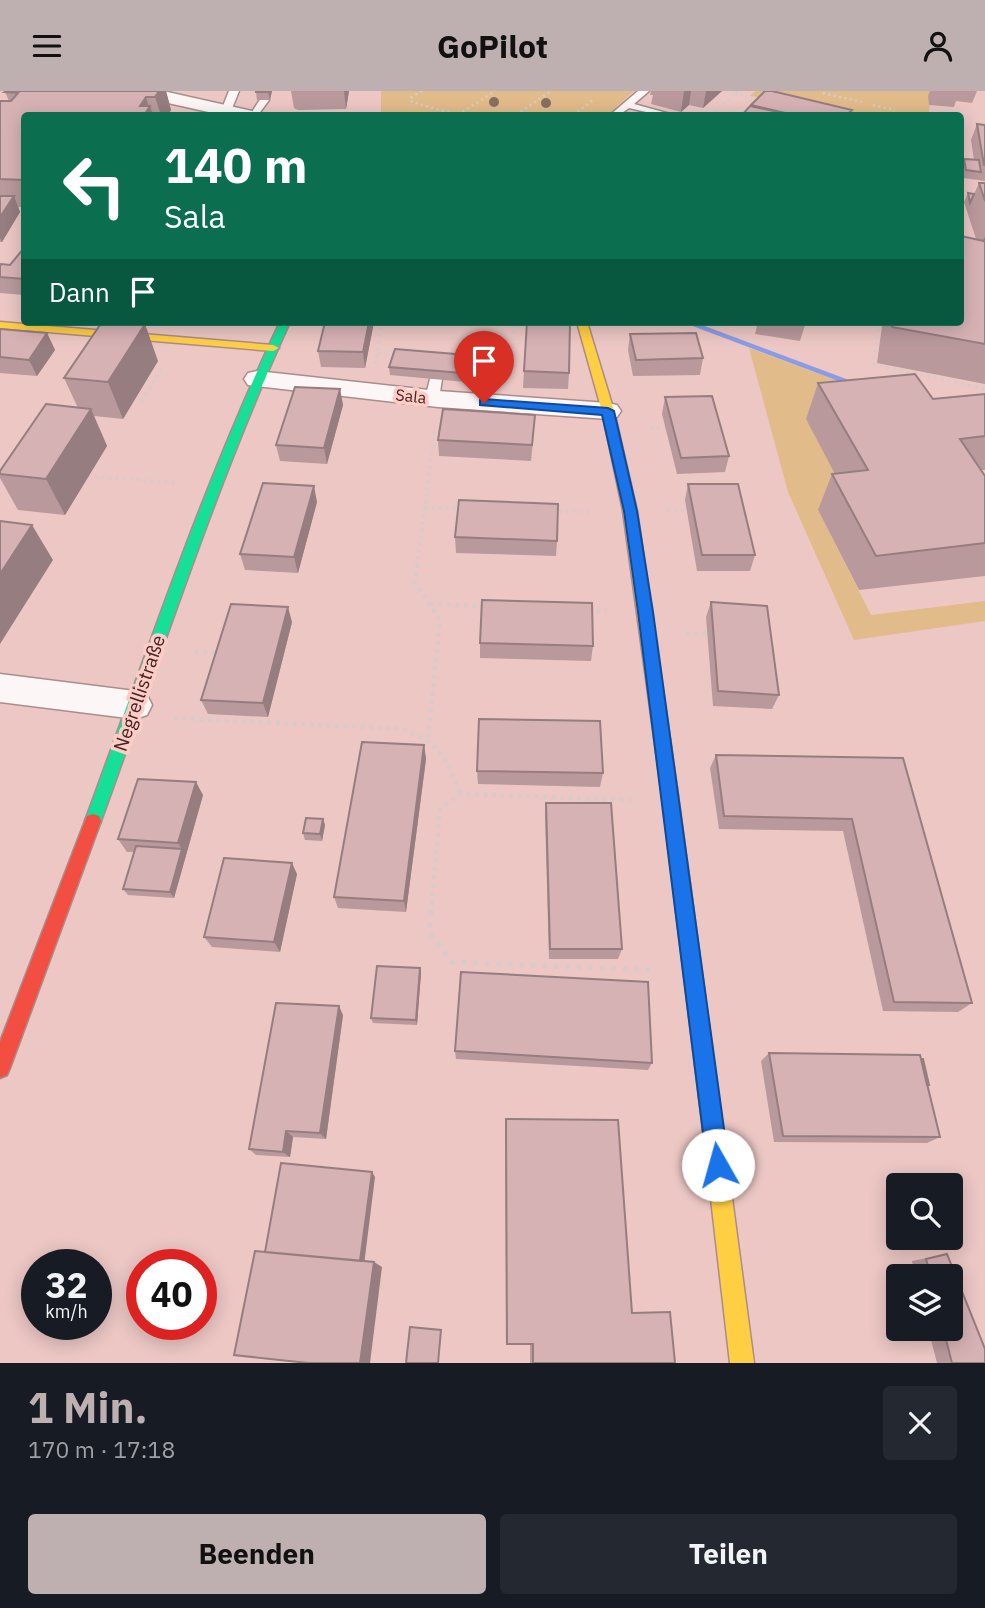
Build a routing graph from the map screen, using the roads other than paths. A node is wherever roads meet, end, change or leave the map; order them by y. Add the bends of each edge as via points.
1 (138, 91) edge
2 (234, 91) edge
3 (644, 91) edge
4 (264, 100) edge
5 (628, 105) junction
6 (232, 112) edge
7 (236, 112) edge
8 (256, 112) edge
9 (618, 112) edge
10 (657, 112) edge
11 (0, 325) edge
12 (283, 326) edge
13 (583, 326) edge
14 (273, 348) junction
15 (257, 379) junction
16 (608, 411) junction
17 (0, 688) edge
18 (149, 711) junction
19 (0, 1067) edge
20 (742, 1363) edge

1 - 6 street
2 - 7 lane
3 - 5 lane
4 - 8 lane
5 - 9 lane
5 - 10 lane
11 - 14 street
12 - 14 street, Negrellistraße
13 - 16 street
14 - 15 street, Negrellistraße
15 - 16 street, Sala
15 - 18 street, Negrellistraße via 213,486
16 - 20 street via 630,511 645,612
17 - 18 street
18 - 19 street, Negrellistraße

